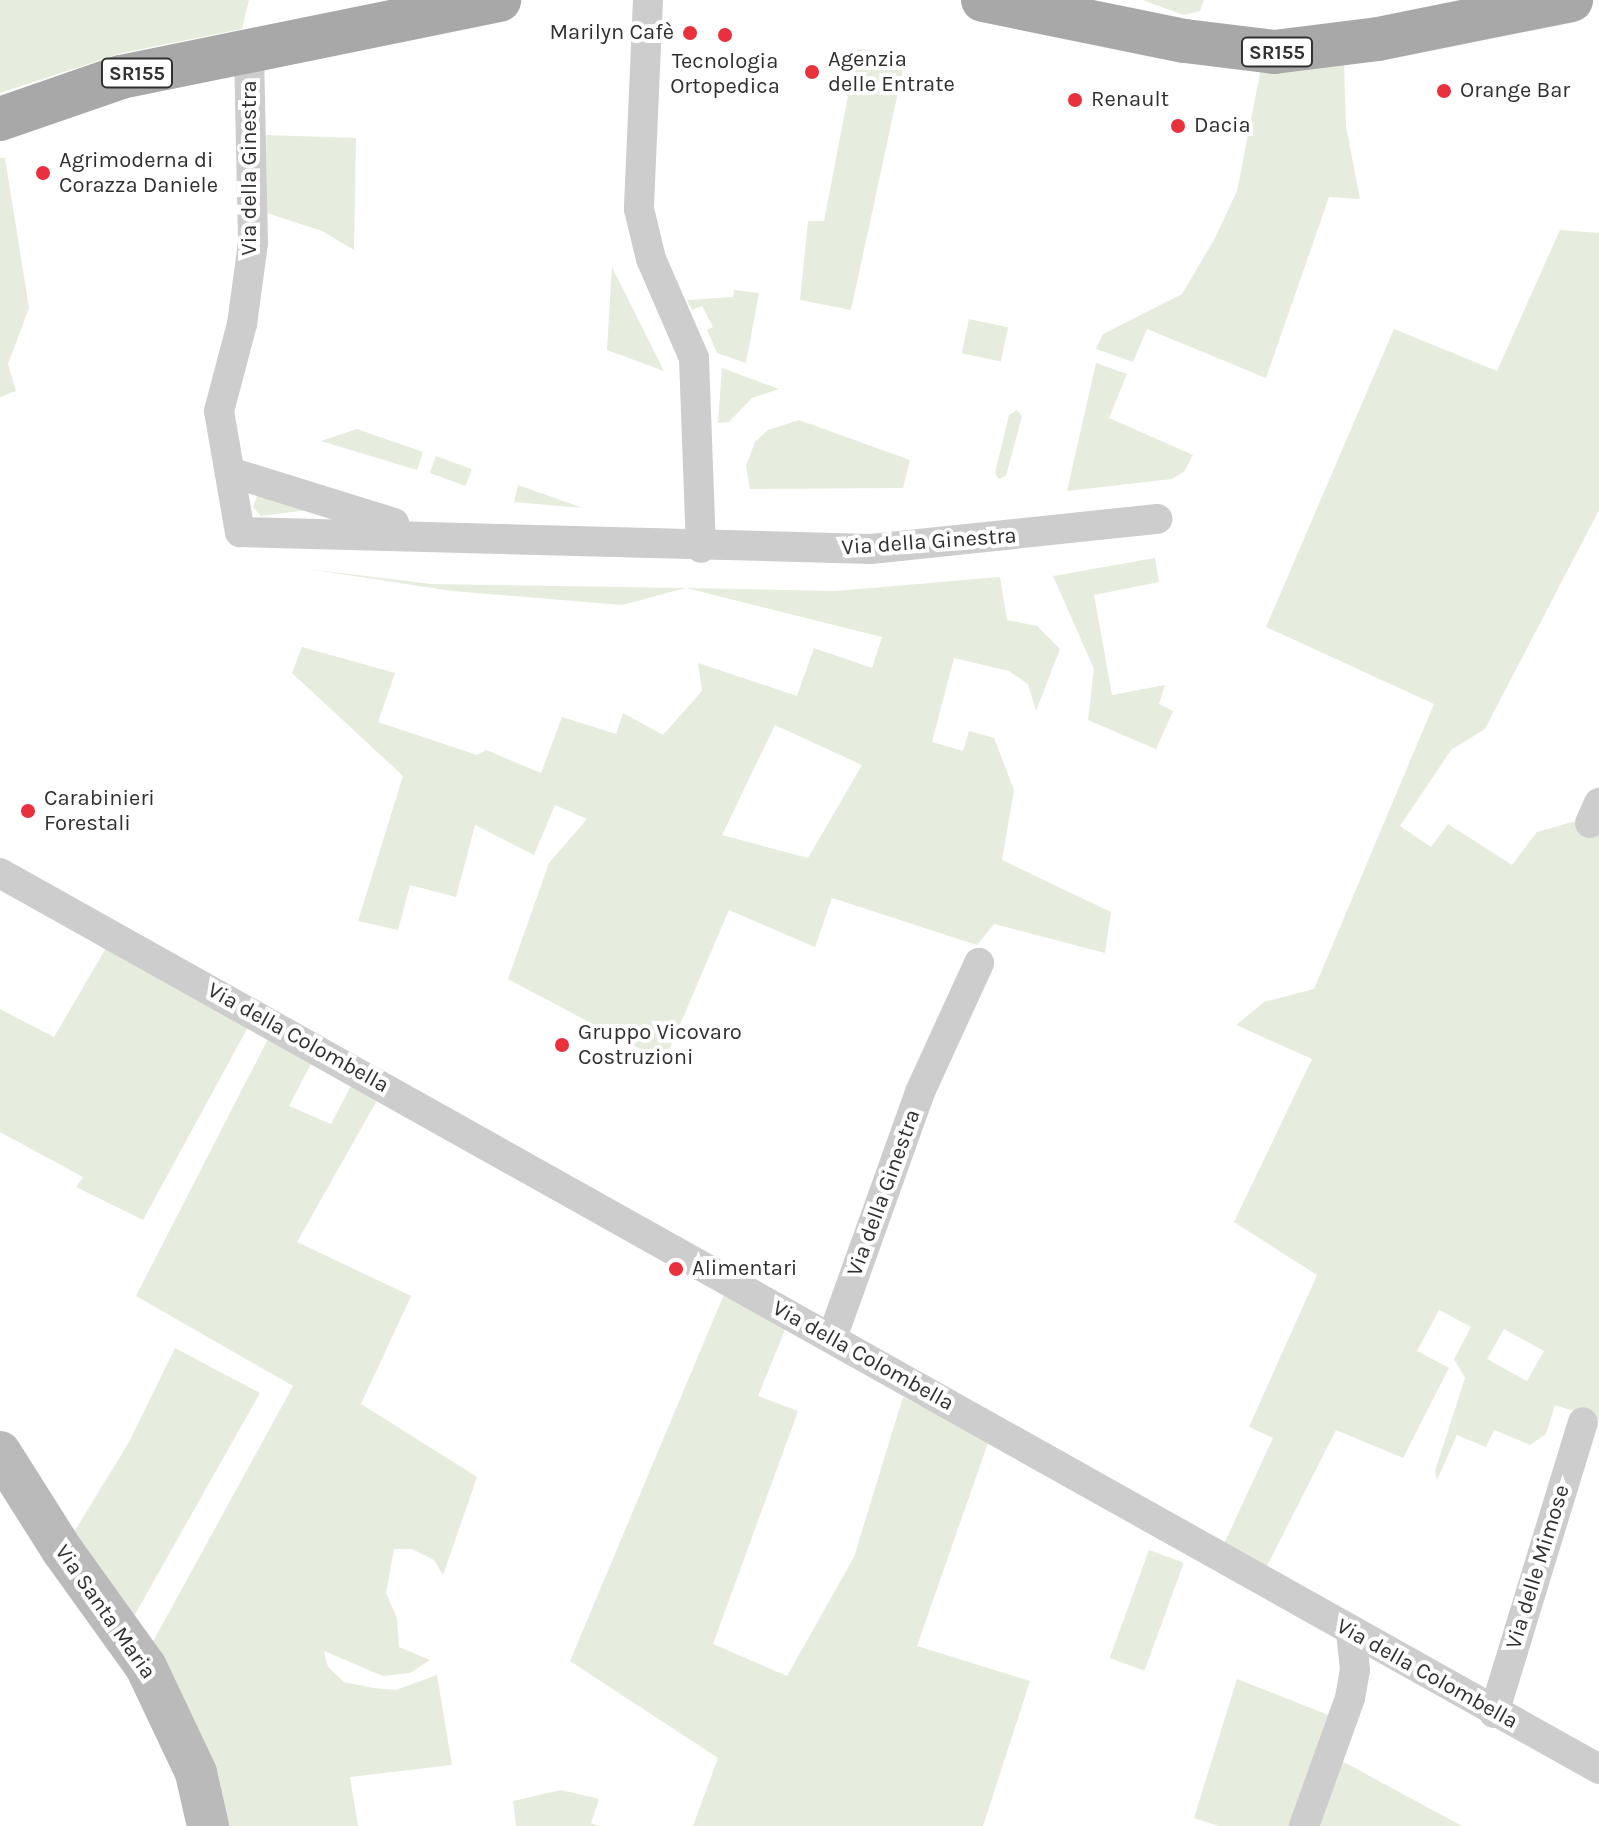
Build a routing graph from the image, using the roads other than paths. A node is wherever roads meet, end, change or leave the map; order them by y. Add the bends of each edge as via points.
1 (499, 0) edge
2 (648, 0) edge
3 (983, 0) edge
4 (1571, 0) edge
5 (249, 52) junction
6 (0, 119) edge
7 (230, 472) junction
8 (1157, 519) dead end
9 (431, 534) junction
10 (701, 548) junction
11 (0, 873) edge
12 (979, 963) dead end
13 (832, 1338) junction
14 (1583, 1422) dead end
15 (0, 1452) edge
16 (1351, 1632) junction
17 (1494, 1713) junction
18 (1599, 1769) edge
19 (208, 1826) edge
20 (1304, 1826) edge

1 - 5 main road, SR155
2 - 10 street via 639,209 651,259 694,358
3 - 4 main road, SR155 via 1198,44 1274,52 1378,39
5 - 6 main road, SR155 via 107,81
5 - 7 street, Via della Ginestra via 253,243 242,324 219,411
7 - 9 street, Via della Ginestra
7 - 9 street, Via della Ginestra via 240,532
8 - 10 street, Via della Ginestra via 897,547
9 - 10 street, Via della Ginestra
11 - 13 street, Via della Colombella
12 - 13 street, Via della Ginestra via 920,1092
13 - 16 street, Via della Colombella
14 - 17 street, Via delle Mimose
15 - 19 street, Via Santa Maria via 146,1667 196,1773
16 - 17 street, Via della Colombella
16 - 20 street via 1355,1670 1350,1698
17 - 18 street, Via della Colombella

